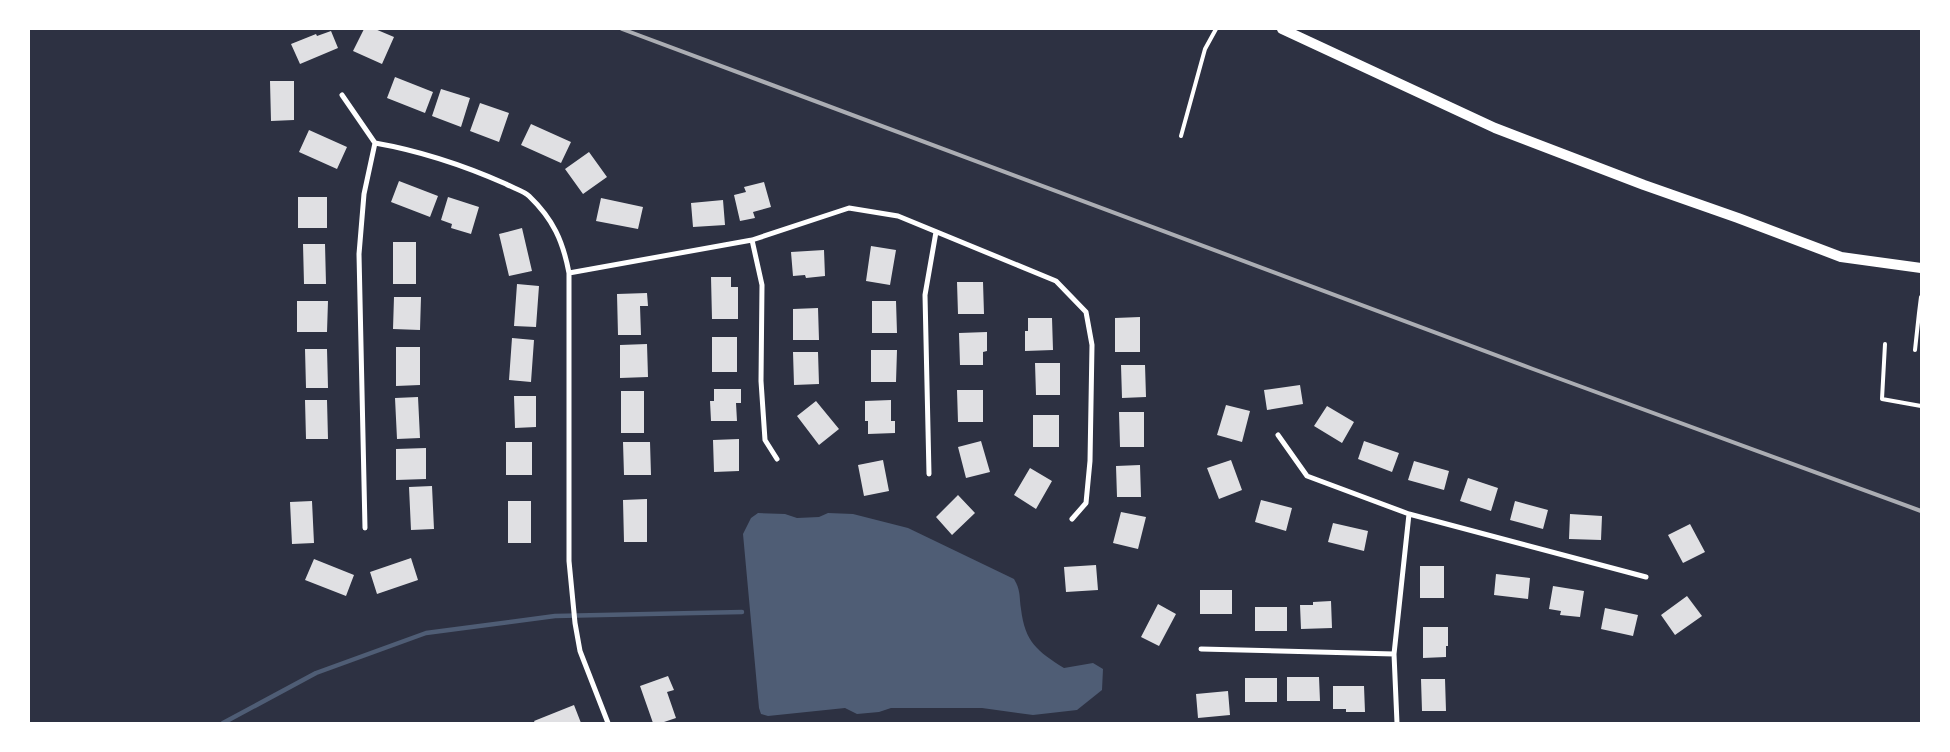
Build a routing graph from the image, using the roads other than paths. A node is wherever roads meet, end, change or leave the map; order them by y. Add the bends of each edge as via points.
1 (1216, 29) edge
2 (1288, 30) edge
3 (342, 95) dead end
4 (1181, 136) dead end
5 (375, 143) junction
6 (936, 232) junction
7 (752, 240) junction
8 (1921, 268) edge
9 (569, 272) junction
10 (1921, 297) edge
11 (1920, 313) edge
12 (1885, 344) dead end
13 (1915, 350) dead end
14 (1921, 406) edge
15 (1278, 435) dead end
16 (777, 460) dead end
17 (929, 474) dead end
18 (1409, 514) junction
19 (1072, 519) dead end
20 (365, 528) dead end
21 (1646, 577) dead end
22 (1200, 649) dead end
23 (1394, 654) junction
24 (608, 723) edge
25 (1397, 723) edge

1 - 4 lane via 1205,50
2 - 8 main road via 1495,128 1644,185 1841,257
3 - 5 street
5 - 9 street via 413,150 472,168 528,195 553,226 564,248
5 - 20 street via 364,194 359,254
6 - 7 street via 898,216 850,208
6 - 17 street via 925,295
6 - 19 street via 1056,280 1086,312 1092,345 1090,461 1086,503
7 - 9 street
7 - 16 street via 762,285 760,382 765,440
9 - 24 street via 569,561 580,651
10 - 11 lane
11 - 13 lane
12 - 14 lane via 1882,399
15 - 18 street via 1307,476
18 - 21 street
18 - 23 street
22 - 23 street
23 - 25 street

